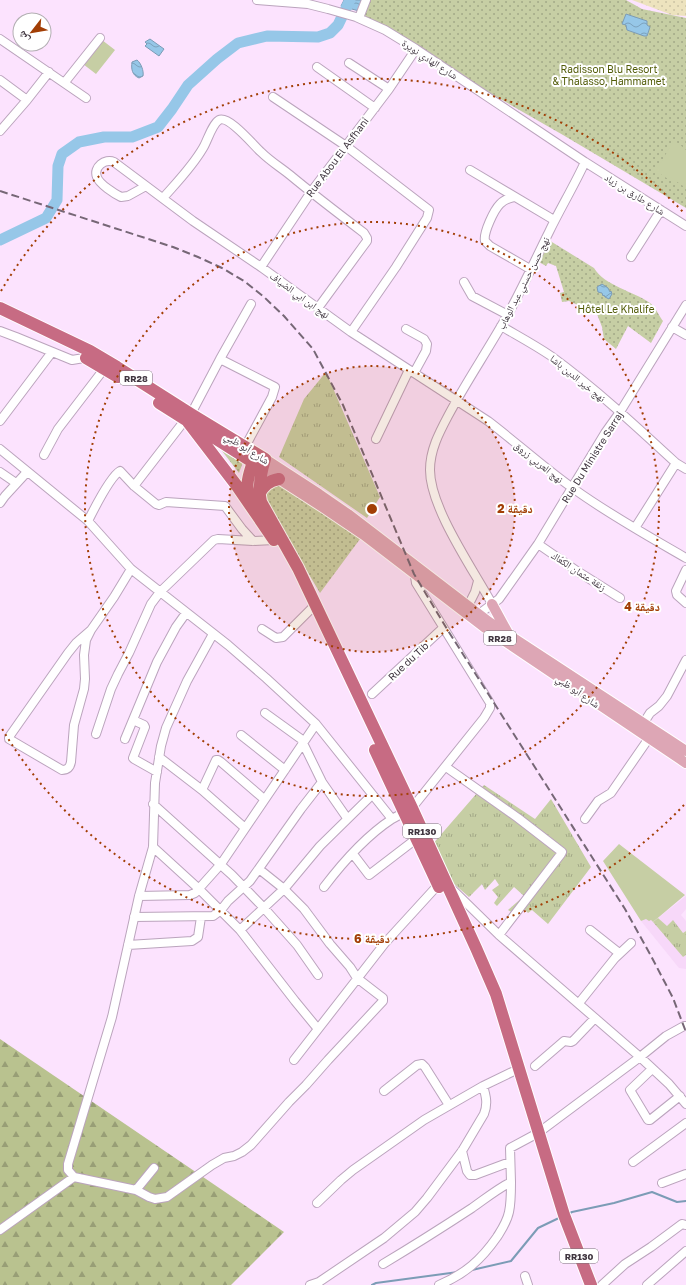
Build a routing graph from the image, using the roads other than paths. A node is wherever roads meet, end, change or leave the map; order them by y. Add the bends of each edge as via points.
1 (257, 0) edge
2 (366, 0) edge
3 (358, 18) junction
4 (100, 38) dead end
5 (0, 39) edge
6 (416, 49) junction
7 (349, 63) dead end
8 (317, 67) dead end
9 (49, 72) junction
10 (0, 80) edge
11 (65, 82) junction
12 (389, 89) junction
13 (273, 97) dead end
14 (86, 98) dead end
15 (27, 100) junction
16 (375, 108) junction
17 (0, 131) edge
18 (346, 146) junction
19 (584, 162) junction
20 (470, 170) dead end
21 (146, 186) junction
22 (311, 192) junction
23 (514, 197) junction
24 (163, 198) junction
25 (661, 210) junction
26 (554, 220) junction
27 (686, 226) edge
28 (631, 257) dead end
29 (261, 267) junction
30 (530, 269) junction
31 (464, 282) dead end
32 (251, 304) dead end
33 (686, 305) edge
34 (0, 308) edge
35 (318, 308) junction
36 (508, 315) junction
37 (0, 317) edge
38 (501, 326) junction
39 (672, 327) junction
40 (406, 329) dead end
41 (0, 331) edge
42 (352, 332) junction
43 (686, 335) edge
44 (52, 352) junction
45 (84, 358) junction
46 (220, 359) junction
47 (104, 369) junction
48 (412, 372) junction
49 (456, 401) junction
50 (620, 412) junction
51 (188, 419) junction
52 (0, 421) edge
53 (376, 439) dead end
54 (245, 447) junction
55 (0, 449) edge
56 (44, 455) dead end
57 (259, 461) junction
58 (676, 463) junction
59 (686, 469) edge
60 (0, 472) edge
61 (27, 472) junction
62 (279, 479) junction
63 (16, 483) junction
64 (134, 486) junction
65 (572, 489) junction
66 (259, 494) junction
67 (2, 498) edge
68 (252, 507) junction
69 (88, 520) junction
70 (635, 528) junction
71 (274, 540) junction
72 (253, 541) junction
73 (538, 544) junction
74 (686, 558) edge
75 (131, 569) junction
76 (414, 569) junction
77 (686, 570) edge
78 (478, 581) junction
79 (160, 592) junction
80 (620, 598) dead end
81 (686, 603) edge
82 (492, 604) junction
83 (311, 610) junction
84 (470, 612) junction
85 (186, 613) junction
86 (443, 628) junction
87 (262, 629) dead end
88 (91, 630) junction
89 (213, 634) junction
90 (510, 636) junction
91 (686, 660) edge
92 (372, 694) dead end
93 (617, 711) junction
94 (265, 713) dead end
95 (133, 720) junction
96 (316, 724) junction
97 (643, 724) junction
98 (96, 734) dead end
99 (241, 735) dead end
100 (649, 738) junction
101 (125, 739) dead end
102 (303, 743) junction
103 (686, 751) edge
104 (159, 757) junction
105 (686, 763) edge
106 (446, 767) junction
107 (285, 770) junction
108 (157, 772) junction
109 (322, 782) junction
110 (202, 790) junction
111 (372, 795) junction
112 (264, 799) junction
113 (153, 804) junction
114 (408, 810) junction
115 (347, 818) junction
116 (392, 819) junction
117 (585, 819) dead end
118 (245, 828) junction
119 (416, 839) junction
120 (152, 847) junction
121 (353, 854) junction
122 (220, 864) junction
123 (260, 869) junction
124 (441, 883) junction
125 (324, 887) dead end
126 (244, 888) junction
127 (199, 889) junction
128 (284, 889) junction
129 (139, 896) junction
130 (264, 908) junction
131 (221, 910) junction
132 (134, 917) junction
133 (201, 917) junction
134 (240, 930) junction
135 (590, 930) dead end
136 (499, 935) junction
137 (631, 943) dead end
138 (128, 945) junction
139 (619, 953) junction
140 (318, 975) dead end
141 (357, 978) junction
142 (580, 1003) junction
143 (595, 1018) junction
144 (686, 1026) edge
145 (318, 1029) junction
146 (640, 1057) junction
147 (294, 1060) dead end
148 (535, 1066) dead end
149 (652, 1069) junction
150 (512, 1072) junction
151 (483, 1086) junction
152 (384, 1091) dead end
153 (680, 1096) junction
154 (686, 1104) edge
155 (449, 1105) junction
156 (686, 1123) edge
157 (535, 1135) junction
158 (462, 1151) junction
159 (510, 1162) junction
160 (634, 1162) dead end
161 (154, 1168) dead end
162 (686, 1174) edge
163 (74, 1177) junction
164 (511, 1182) junction
165 (662, 1183) dead end
166 (136, 1190) junction
167 (317, 1203) dead end
168 (563, 1222) junction
169 (686, 1225) edge
170 (0, 1230) edge
171 (686, 1251) edge
172 (383, 1264) dead end
173 (526, 1276) dead end
174 (310, 1285) edge
175 (439, 1285) edge
176 (528, 1285) edge
177 (584, 1285) edge
178 (591, 1285) edge
179 (602, 1285) edge
180 (647, 1285) edge

1 - 3 street, شارع الهادي نويرة via 308,4
2 - 3 street
3 - 6 street, شارع الهادي نويرة via 385,30
4 - 11 street
5 - 9 street
6 - 12 street, Rue Abou El Asfhani
6 - 19 street, شارع الهادي نويرة
7 - 12 street
8 - 16 street
9 - 11 street
9 - 15 street
10 - 15 street
11 - 14 street
12 - 16 street, Rue Abou El Asfhani
13 - 18 street
15 - 17 street
16 - 18 street, Rue Abou El Asfhani
18 - 22 street, Rue Abou El Asfhani
18 - 42 street via 427,207 429,212
19 - 25 street, شارع طارق بن زياد
19 - 26 street, نهج حسن حسني عبد الوهاب
20 - 23 street
21 - 21 street, نهج ابن ابي الضياف via 110,160 103,162 96,169 98,180 122,197
21 - 24 street, نهج ابن ابي الضياف
22 - 24 street via 262,153 234,125 223,119 217,122 197,157
22 - 29 street, Rue Abou El Asfhani
22 - 35 street via 368,238
23 - 26 street
23 - 30 street via 504,200 496,208 485,241
24 - 29 street, نهج ابن ابي الضياف
25 - 27 street, شارع طارق بن زياد
25 - 28 street
26 - 30 street, نهج حسن حسني عبد الوهاب
29 - 35 street, نهج ابن ابي الضياف
30 - 36 street, نهج حسن حسني عبد الوهاب
31 - 36 street via 472,296
32 - 46 street
33 - 39 street, Rue Du Ministre Sarraj
34 - 51 highway, شارع أبو ظبي / RR28 via 117,366
35 - 42 street, نهج ابن ابي الضياف
36 - 38 street, نهج حسن حسني عبد الوهاب
37 - 45 highway, شارع أبو ظبي / RR28
38 - 49 street, نهج حسن حسني عبد الوهاب
38 - 50 street, نهج خير الدين باشا via 549,355
39 - 43 street
39 - 50 street, Rue Du Ministre Sarraj
40 - 48 street via 424,338 427,344
41 - 44 street
42 - 48 street, نهج ابن ابي الضياف
44 - 45 street via 72,360
44 - 52 street
45 - 47 highway, شارع أبو ظبي / RR28
46 - 51 street
46 - 54 street via 275,387
47 - 51 highway, شارع أبو ظبي / RR28
47 - 56 street via 58,429
48 - 49 street, نهج ابن ابي الضياف
48 - 53 street
49 - 65 street, نهج العربي زروق via 506,434
49 - 78 street, نهج حسن حسني عبد الوهاب via 434,446 430,470 432,487 451,531
50 - 58 street, نهج خير الدين باشا
50 - 65 street, Rue Du Ministre Sarraj
51 - 54 highway, شارع أبو ظبي / RR28
51 - 57 highway, شارع أبو ظبي / RR28
51 - 64 street
51 - 68 highway
54 - 57 highway, شارع أبو ظبي / RR28
55 - 61 street
57 - 62 main road, شارع أبو ظبي / RR28
57 - 66 highway, RR130
57 - 68 highway, RR130 via 247,482
57 - 76 main road, شارع أبو ظبي / RR28 via 325,498
58 - 59 street, نهج خير الدين باشا
58 - 70 street
60 - 63 street
61 - 63 street
61 - 69 street
62 - 66 highway via 268,483
62 - 76 main road, شارع أبو ظبي / RR28
63 - 67 street
64 - 69 street via 121,471 118,472
64 - 72 street via 159,505 166,502 224,506
65 - 70 street, نهج العربي زروق
65 - 73 street, Rue Du Ministre Sarraj
66 - 114 highway, RR130 via 265,511 302,575
68 - 71 highway, RR130
69 - 75 street
70 - 74 street, نهج العربي زروق
71 - 72 street
71 - 83 highway, RR130
72 - 79 street via 214,540
73 - 80 street, زنقة عثمان الكعّاك
73 - 82 street, Rue Du Ministre Sarraj via 499,599
75 - 79 street
75 - 88 street
76 - 84 main road, شارع أبو ظبي / RR28
76 - 86 street via 416,583
77 - 81 street via 676,591
78 - 82 street, نهج حسن حسني عبد الوهاب
78 - 84 street
79 - 85 street
79 - 98 street via 151,604 111,689
82 - 84 street, Rue Du Ministre Sarraj via 485,610
82 - 90 main road
83 - 87 street via 282,637 276,638
83 - 114 highway, RR130
84 - 90 main road, شارع أبو ظبي / RR28
84 - 93 main road, شارع أبو ظبي / RR28 via 510,645
85 - 89 street
85 - 95 street via 157,662
86 - 92 street, Rue du Tib
86 - 106 street via 490,705 484,718
88 - 88 street via 86,640 84,688 74,725 71,762 67,769 62,770 9,739 9,736 68,652
89 - 96 street
89 - 104 street via 187,681 166,728
90 - 93 main road, شارع أبو ظبي / RR28
91 - 97 street via 667,696
93 - 97 main road, شارع أبو ظبي / RR28
93 - 100 main road, شارع أبو ظبي / RR28
94 - 102 street
95 - 101 street
95 - 108 street via 145,727 133,758
96 - 102 street
96 - 111 street
97 - 103 main road, شارع أبو ظبي / RR28
99 - 107 street
100 - 105 main road, شارع أبو ظبي / RR28
100 - 117 street via 612,793 598,801
102 - 107 street
102 - 109 street
104 - 108 street
104 - 110 street
106 - 114 street
106 - 136 street via 562,852
107 - 112 street
108 - 113 street
109 - 115 street
109 - 123 street
110 - 112 street via 218,760
110 - 118 street
111 - 115 street
111 - 116 street
112 - 118 street
113 - 120 street
113 - 122 street
114 - 116 street
114 - 119 highway, RR130
114 - 124 highway, RR130
115 - 128 street
116 - 121 street
118 - 122 street
119 - 121 street via 369,875
119 - 124 highway, RR130
120 - 127 street
120 - 129 street
121 - 125 street
122 - 126 street
122 - 127 street
123 - 126 street
123 - 128 street
124 - 136 street
124 - 141 street via 385,943
124 - 150 highway, RR130 via 488,995
124 - 157 highway, RR130 via 476,948 496,994 519,1068
126 - 130 street
126 - 131 street
127 - 129 street via 190,895
127 - 131 street
128 - 130 street
128 - 141 street via 304,909
129 - 132 street
130 - 134 street
130 - 140 street via 297,945
131 - 133 street via 213,916
131 - 134 street
132 - 133 street
132 - 138 street
133 - 138 street via 198,937 192,942
134 - 145 street
135 - 139 street
136 - 142 street
137 - 139 street
138 - 163 street via 112,1017 68,1164 68,1170
139 - 142 street
141 - 145 street
141 - 166 street via 383,998 383,1001 251,1146 212,1165 167,1197 155,1199
142 - 143 street
143 - 146 street
143 - 148 street via 573,1041 564,1041
144 - 146 street via 666,1036
145 - 147 street
146 - 149 street
146 - 157 street
149 - 153 street
149 - 153 street via 630,1090 648,1120
150 - 151 street
150 - 157 highway, RR130
151 - 155 street
151 - 158 street via 487,1100 486,1108
152 - 155 street via 417,1065 422,1064
153 - 154 street
155 - 167 street via 353,1170
156 - 160 street
157 - 159 street via 510,1148
157 - 168 highway, RR130
158 - 159 street via 470,1175
158 - 174 street via 427,1198 407,1219 330,1275
159 - 164 street
161 - 166 street
162 - 165 street
163 - 166 street
163 - 170 street
164 - 172 street
164 - 175 street via 509,1212 505,1225 491,1246 472,1266
168 - 177 highway, RR130
168 - 178 highway, RR130
169 - 179 street via 682,1224 625,1264
171 - 180 street
173 - 176 street

